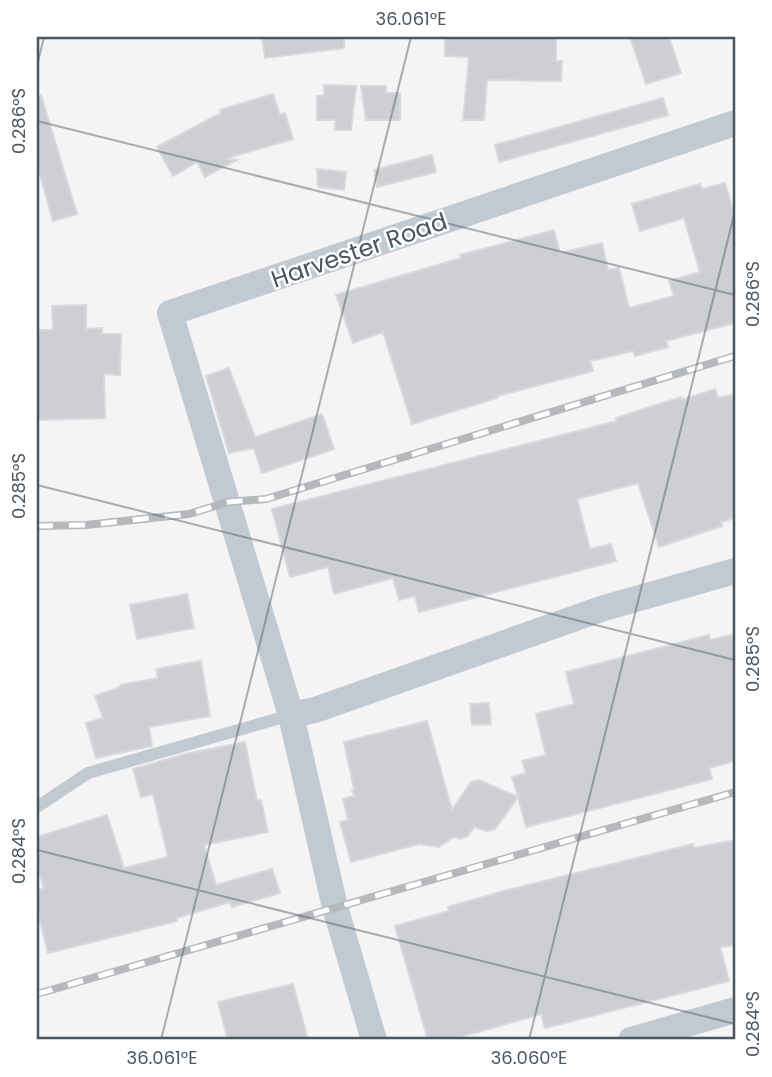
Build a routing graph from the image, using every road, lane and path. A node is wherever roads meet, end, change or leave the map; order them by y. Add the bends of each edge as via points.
1 (735, 123) edge
2 (735, 571) edge
3 (291, 715) junction
4 (37, 807) edge
5 (735, 1010) edge
6 (374, 1040) edge
7 (631, 1040) edge

1 - 3 street, Harvester Road via 170,313
2 - 3 street via 604,608
3 - 4 lane via 88,773
3 - 6 street via 335,907
5 - 7 street

